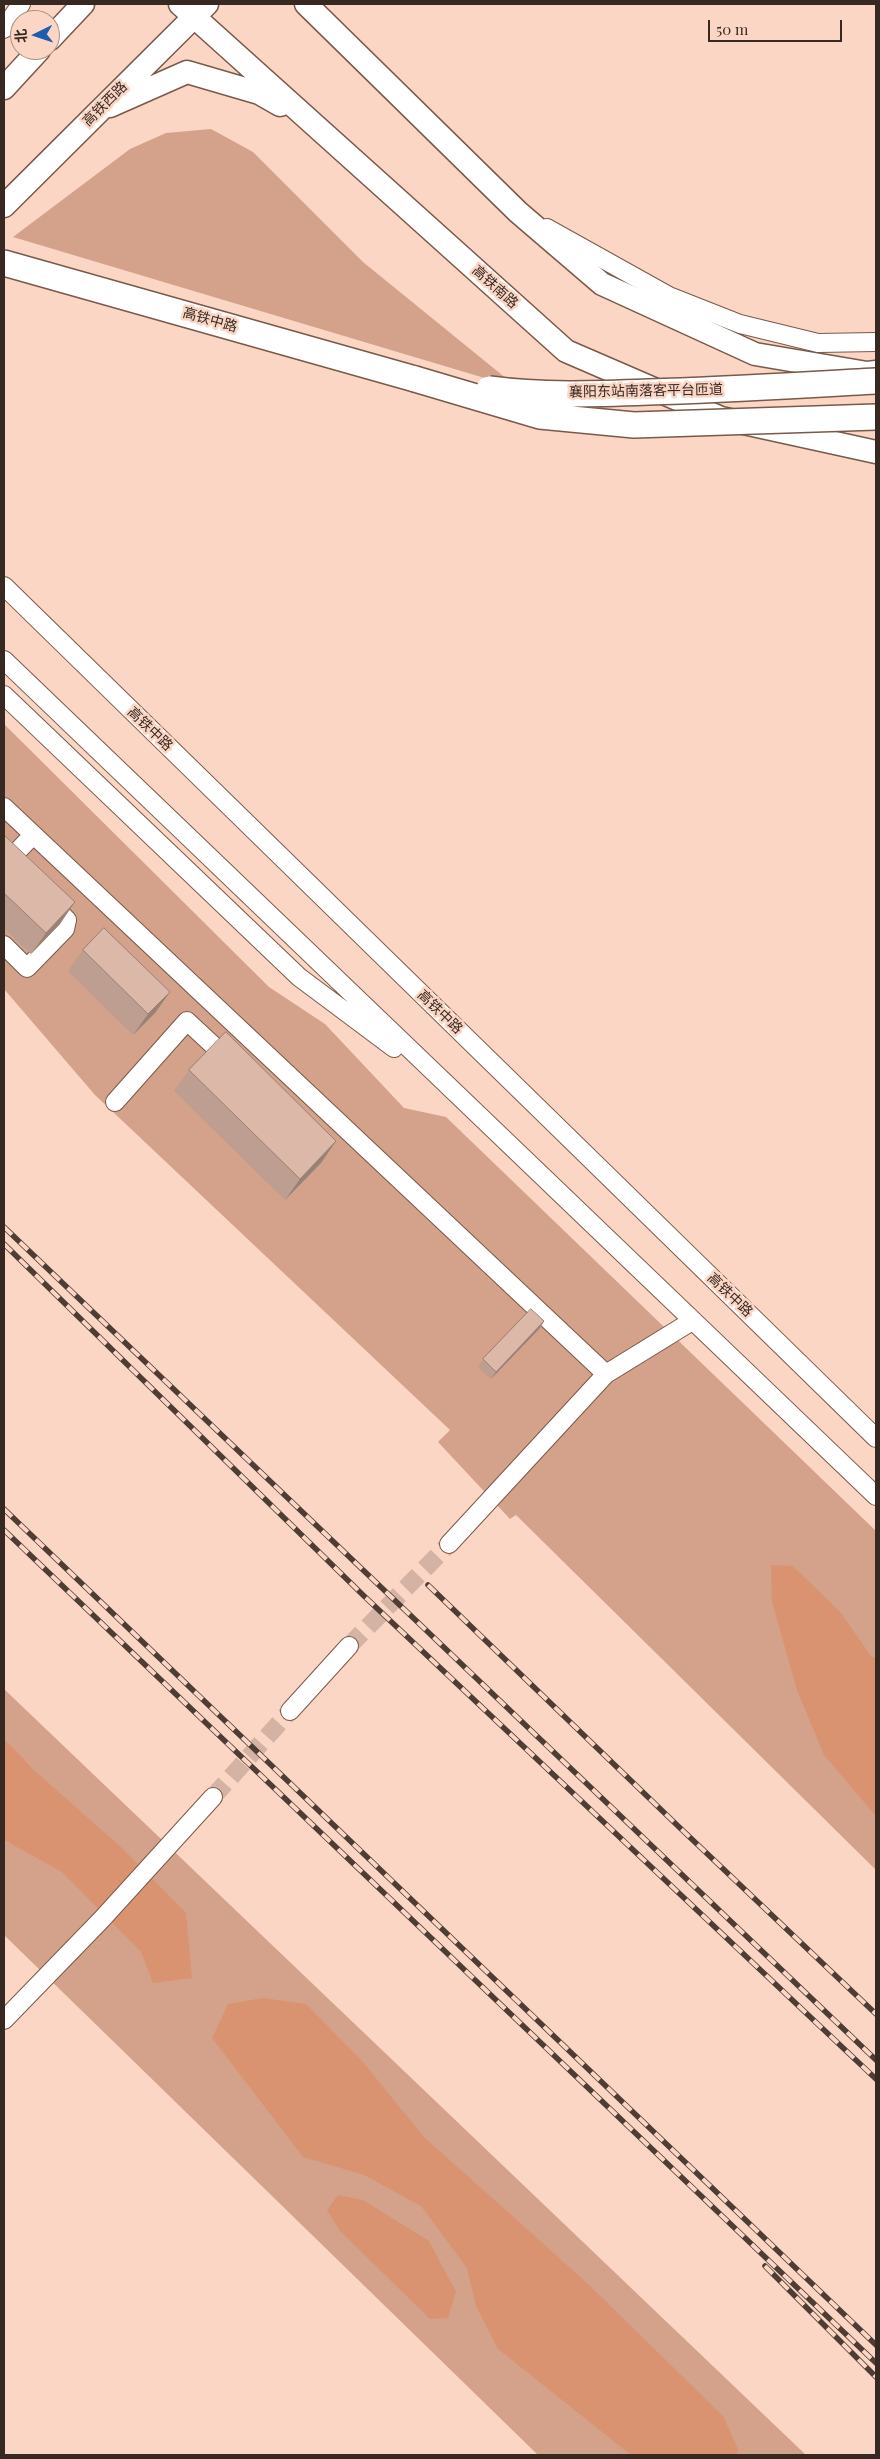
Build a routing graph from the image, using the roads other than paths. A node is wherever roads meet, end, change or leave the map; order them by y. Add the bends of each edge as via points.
1 (21, 4) edge
2 (83, 4) edge
3 (306, 4) edge
4 (193, 8) edge
5 (60, 28) edge
6 (4, 29) edge
7 (30, 60) edge
8 (4, 88) edge
9 (98, 112) junction
10 (316, 126) junction
11 (4, 206) edge
12 (518, 212) junction
13 (4, 263) edge
14 (876, 342) edge
15 (876, 372) edge
16 (415, 379) junction
17 (876, 381) edge
18 (876, 417) edge
19 (876, 452) edge
20 (4, 586) edge
21 (4, 660) edge
22 (4, 694) edge
23 (4, 807) edge
24 (33, 835) junction
25 (6, 857) edge
26 (22, 873) edge
27 (35, 886) edge
28 (4, 945) edge
29 (284, 1071) junction
30 (244, 1073) edge
31 (271, 1085) edge
32 (457, 1095) junction
33 (115, 1102) dead end
34 (692, 1321) junction
35 (606, 1374) junction
36 (876, 1438) edge
37 (876, 1496) edge
38 (449, 1544) tunnel mouth
39 (349, 1646) tunnel mouth
40 (290, 1711) tunnel mouth
41 (213, 1797) tunnel mouth
42 (4, 2020) edge

1 - 6 street
2 - 5 main road
3 - 12 main road
4 - 9 main road, 高铁西路
4 - 10 main road, 高铁南路
7 - 8 main road
9 - 10 main road via 187,72 260,93
9 - 11 main road, 高铁西路
10 - 19 main road, 高铁南路 via 566,351 722,418
12 - 14 street via 669,296 740,324 818,343
12 - 15 main road via 602,284 755,354
13 - 16 highway, 高铁中路
16 - 17 highway, 襄阳东站南落客平台匝道, bridge via 517,392 599,394
16 - 18 highway, bridge via 540,416 634,425
20 - 36 street, 高铁中路
21 - 32 street
22 - 32 street via 299,977
23 - 24 street
24 - 25 street
24 - 29 street
25 - 26 street
27 - 28 street via 67,920 65,929 27,968
29 - 31 street
29 - 35 street
30 - 33 street via 188,1022
32 - 34 street
34 - 35 street
34 - 37 street
35 - 38 street
39 - 40 street
41 - 42 street

